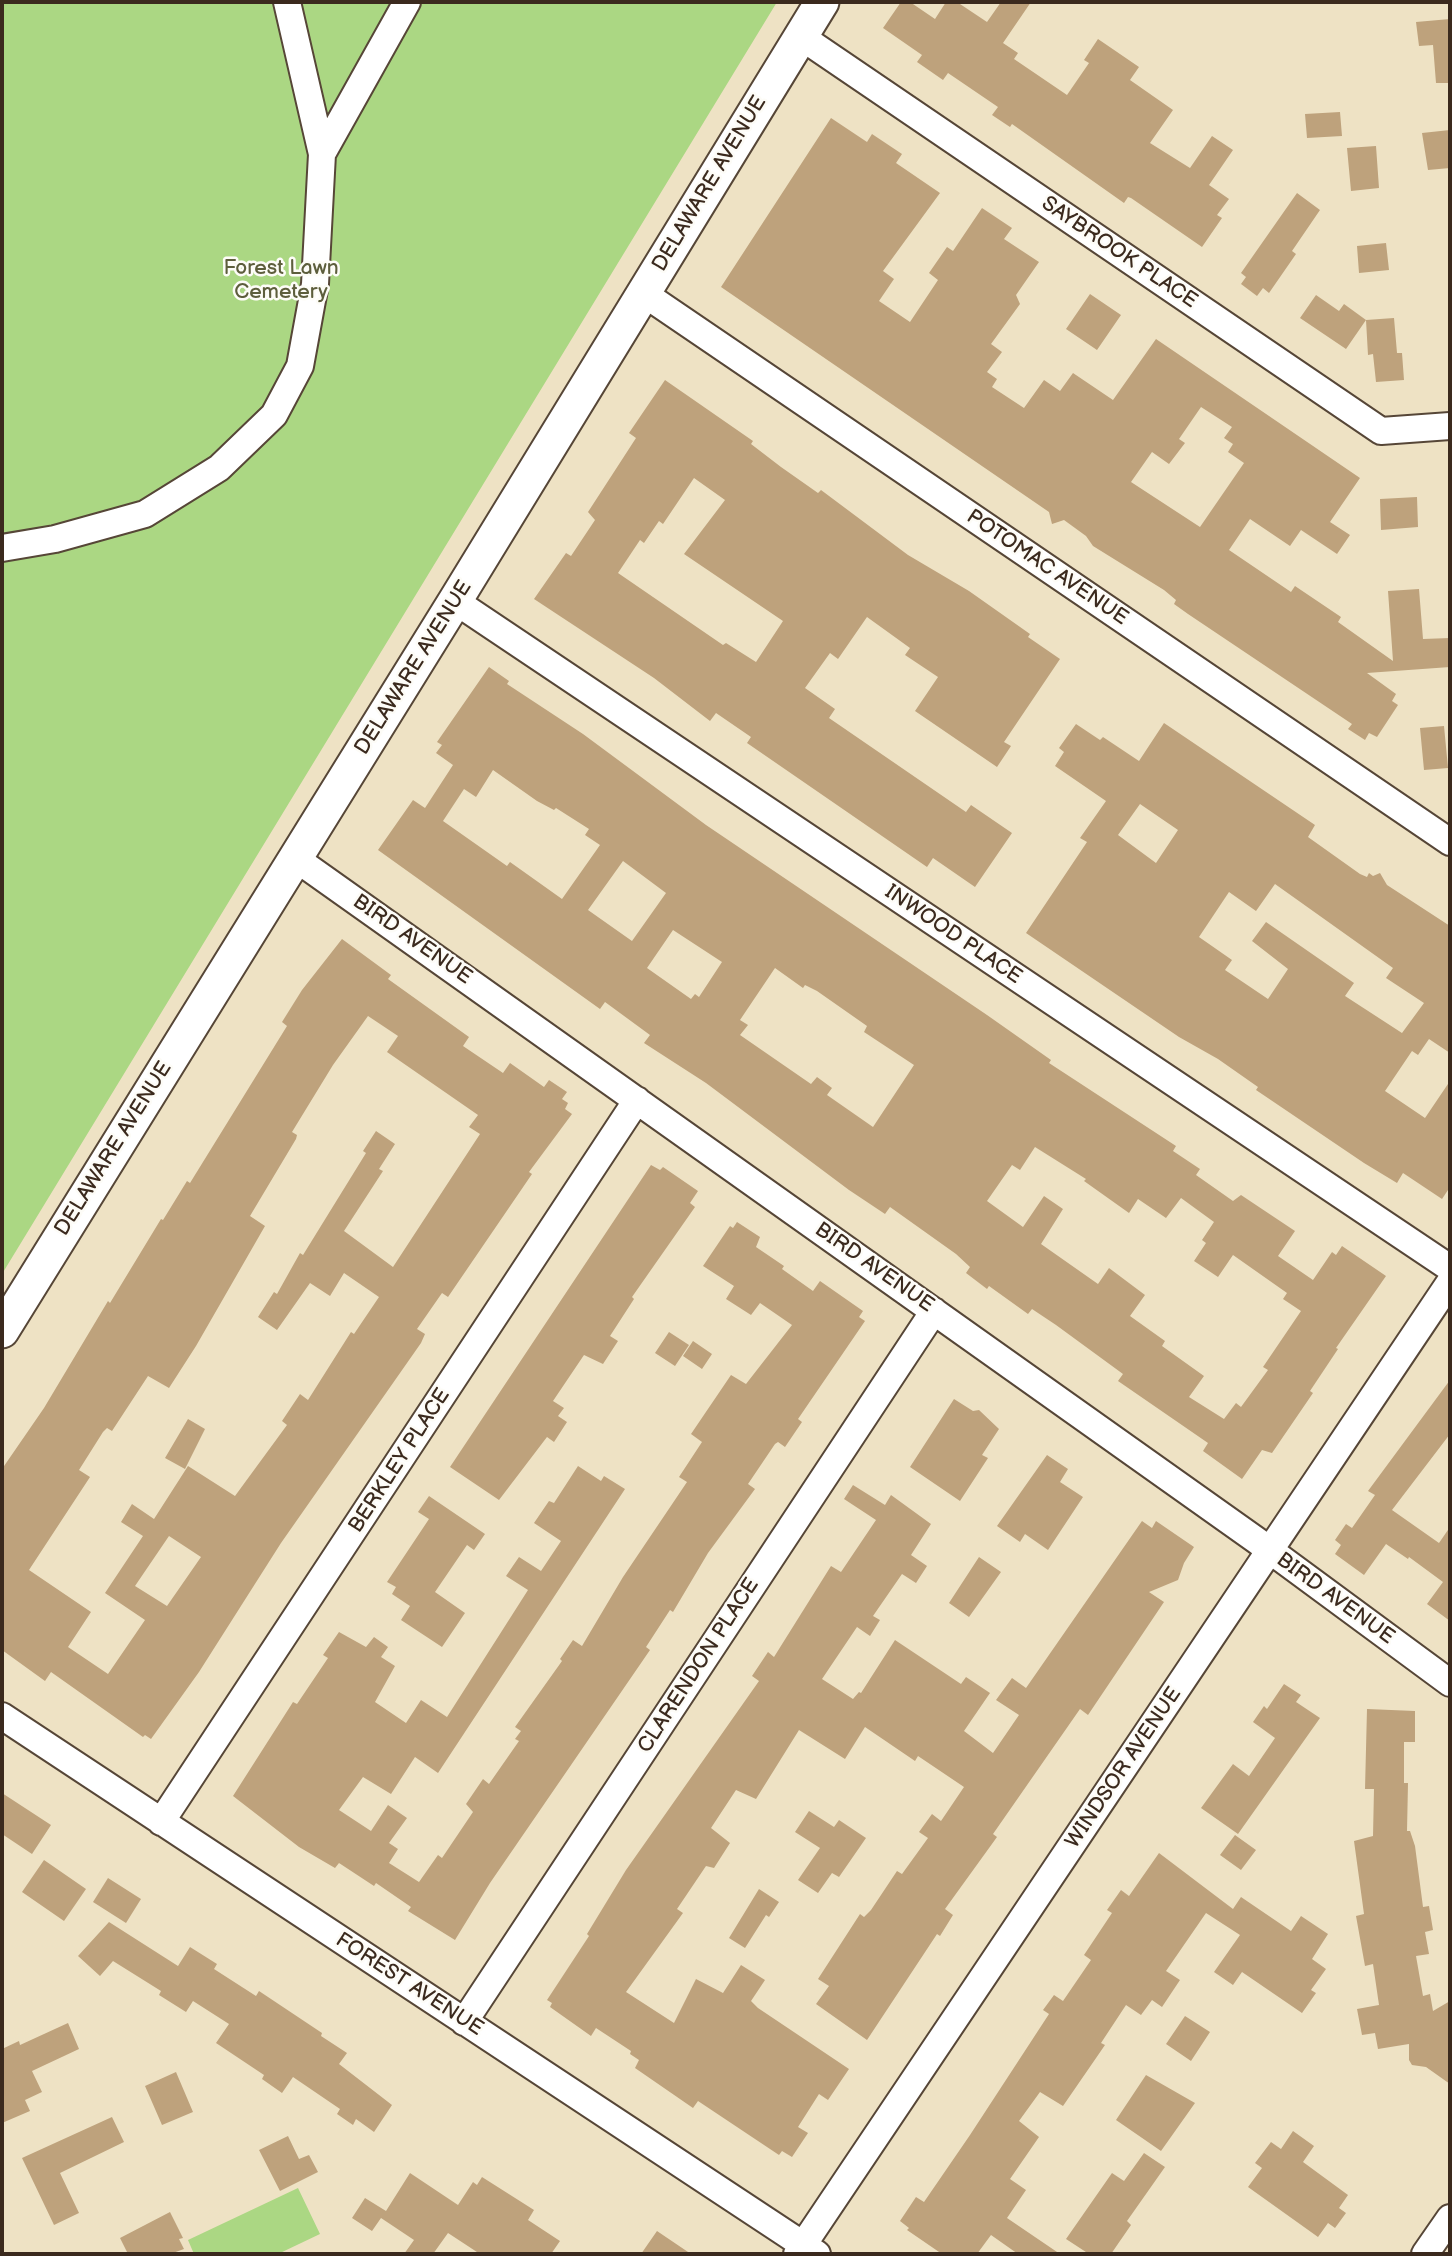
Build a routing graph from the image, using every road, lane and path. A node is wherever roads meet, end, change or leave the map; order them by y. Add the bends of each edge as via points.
1 (287, 2) edge
2 (407, 2) edge
3 (822, 2) edge
4 (800, 36) junction
5 (322, 154) junction
6 (643, 293) junction
7 (1450, 426) edge
8 (2, 548) edge
9 (455, 601) junction
10 (1450, 842) edge
11 (295, 858) junction
12 (637, 1100) junction
13 (1450, 1268) edge
14 (1450, 1282) edge
15 (934, 1311) junction
16 (2, 1331) edge
17 (1270, 1550) junction
18 (1450, 1684) edge
19 (2, 1716) edge
20 (161, 1822) junction
21 (464, 2022) junction
22 (1450, 2218) edge
23 (806, 2251) edge
24 (1425, 2254) edge

1 - 5 street
2 - 5 street
3 - 4 main road, DELAWARE AVENUE
4 - 6 main road, DELAWARE AVENUE
4 - 7 street, SAYBROOK PLACE via 1381,431
5 - 8 street via 315,284 300,366 274,415 219,468 145,514 55,539
6 - 9 main road, DELAWARE AVENUE
6 - 10 street, POTOMAC AVENUE
9 - 11 main road, DELAWARE AVENUE
9 - 13 street, INWOOD PLACE
11 - 12 street, BIRD AVENUE
11 - 16 main road, DELAWARE AVENUE
12 - 15 street, BIRD AVENUE
12 - 20 street, BERKLEY PLACE
14 - 17 street, WINDSOR AVENUE
15 - 17 street, BIRD AVENUE
15 - 21 street, CLARENDON PLACE
17 - 18 street, BIRD AVENUE
17 - 23 street, WINDSOR AVENUE
19 - 20 street, FOREST AVENUE
20 - 21 street, FOREST AVENUE
21 - 23 street, FOREST AVENUE
22 - 24 street

